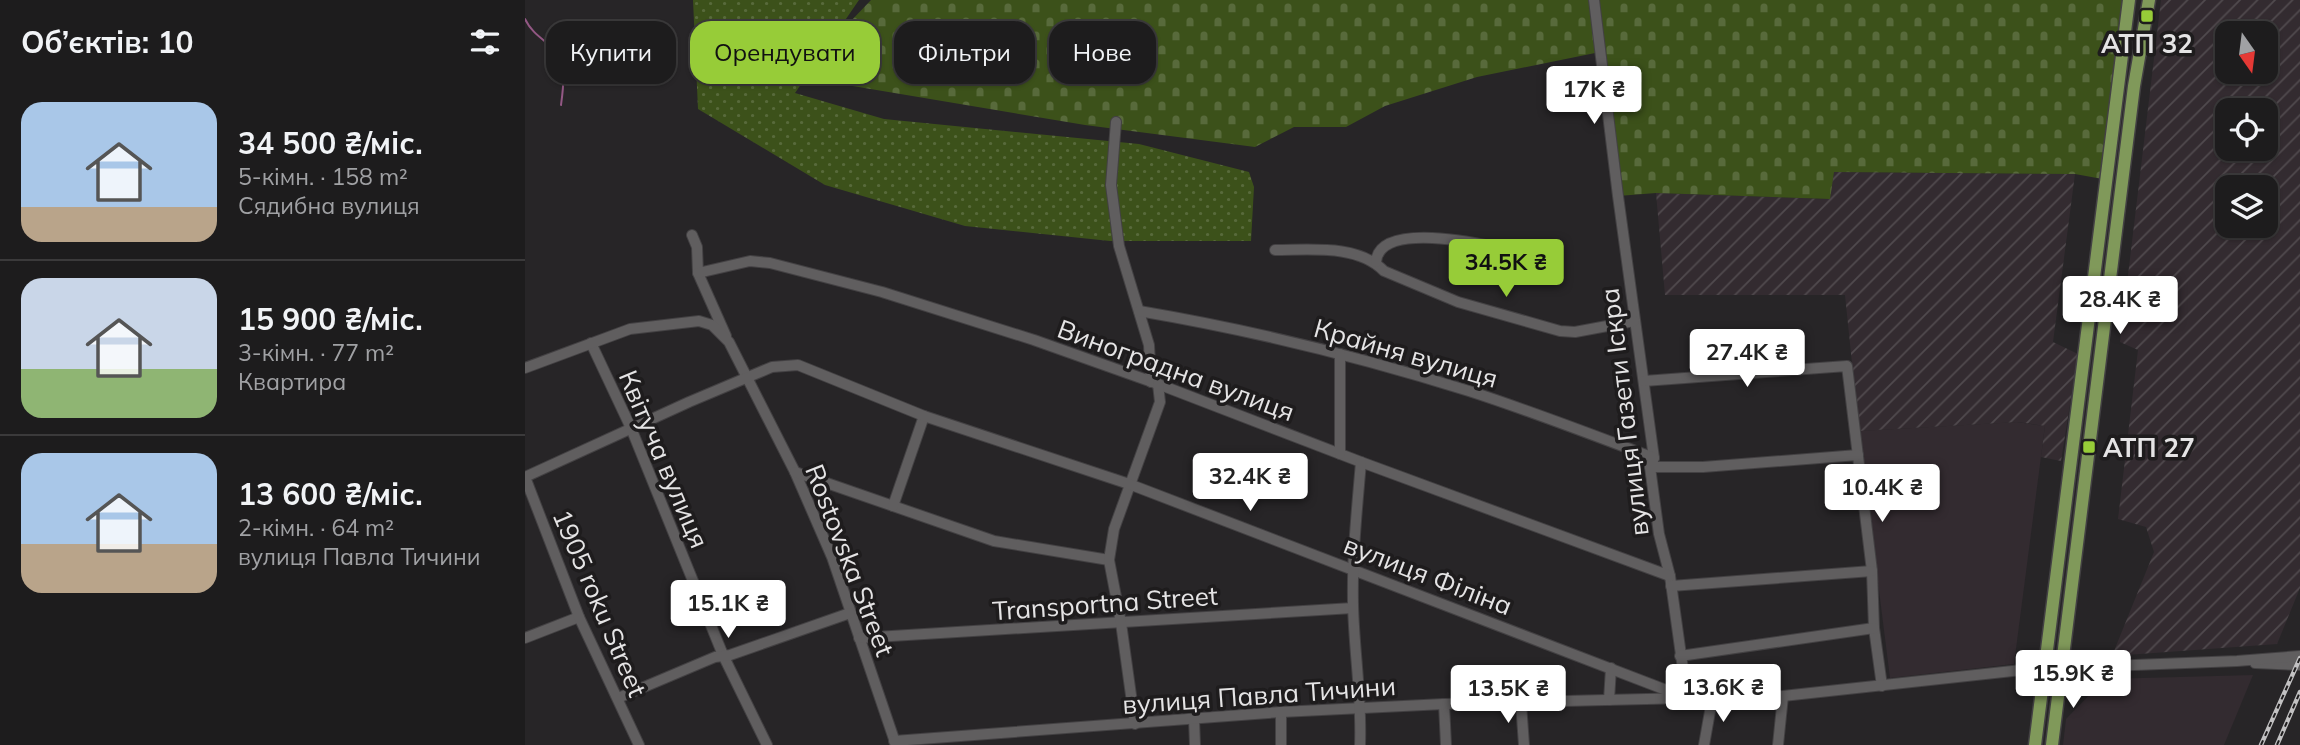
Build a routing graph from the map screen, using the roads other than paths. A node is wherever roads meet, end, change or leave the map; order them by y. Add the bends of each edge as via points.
1 (1594, 0) edge
2 (2129, 0) edge
3 (2149, 0) edge
4 (1116, 122) dead end
5 (692, 235) dead end
6 (1275, 250) dead end
7 (1510, 250) dead end
8 (1376, 262) junction
9 (698, 273) junction
10 (1139, 311) junction
11 (1634, 321) junction
12 (729, 342) junction
13 (591, 344) junction
14 (1340, 354) junction
15 (525, 368) edge
16 (747, 377) junction
17 (1644, 381) junction
18 (1154, 383) junction
19 (924, 416) junction
20 (631, 428) junction
21 (1340, 454) junction
22 (1858, 455) junction
23 (1361, 462) junction
24 (1652, 462) junction
25 (795, 471) junction
26 (525, 477) edge
27 (1129, 484) junction
28 (893, 506) junction
29 (1109, 560) junction
30 (1353, 569) junction
31 (1872, 571) junction
32 (1670, 581) junction
33 (1353, 608) junction
34 (850, 613) junction
35 (579, 617) junction
36 (1121, 624) junction
37 (1874, 628) junction
38 (525, 638) edge
39 (859, 638) junction
40 (723, 655) junction
41 (1680, 656) junction
42 (2300, 656) edge
43 (2237, 661) junction
44 (2300, 665) edge
45 (1611, 668) junction
46 (2045, 669) junction
47 (2062, 669) junction
48 (1882, 686) junction
49 (1783, 696) junction
50 (618, 698) junction
51 (1687, 698) junction
52 (1609, 700) junction
53 (1712, 700) junction
54 (1444, 704) junction
55 (1521, 704) junction
56 (1361, 708) junction
57 (1281, 712) junction
58 (1194, 719) junction
59 (1135, 724) junction
60 (895, 743) edge
61 (639, 745) edge
62 (767, 745) edge
63 (1195, 745) edge
64 (1281, 745) edge
65 (1360, 745) edge
66 (1445, 745) edge
67 (1524, 745) edge
68 (1704, 745) edge
69 (1778, 745) edge
70 (2035, 745) edge
71 (2052, 745) edge

1 - 11 street, вулиця Газети Іскра
2 - 46 main road
3 - 47 main road via 2134,86
4 - 10 street via 1111,185 1119,246
5 - 9 street
6 - 8 street via 1333,251
7 - 8 street via 1469,241 1395,239 1376,256
8 - 11 street via 1384,271 1458,302 1560,331
9 - 12 street
9 - 18 street, Виноградна вулиця via 750,261 795,268 1034,340
10 - 14 street, Крайня вулиця
10 - 18 street
11 - 17 street, вулиця Газети Іскра
12 - 13 street via 712,325 699,321 630,329
12 - 16 street, Rostovska Street
13 - 15 street
13 - 20 street, Квітуча вулиця
14 - 21 street
14 - 24 street, Крайня вулиця via 1470,391
16 - 19 street, вулиця Філіна via 772,367 798,365
16 - 20 street
16 - 25 street, Rostovska Street
17 - 22 street via 1847,366
17 - 24 street, вулиця Газети Іскра
18 - 21 street, Виноградна вулиця
18 - 27 street via 1160,402
19 - 27 street, вулиця Філіна
19 - 28 street
20 - 26 street
20 - 40 street, Квітуча вулиця
21 - 23 street, Виноградна вулиця
22 - 24 street, Крайня вулиця via 1703,467
22 - 31 street
23 - 30 street
23 - 32 street, Виноградна вулиця
24 - 32 street, вулиця Газети Іскра via 1658,534
25 - 28 street
25 - 34 street, Rostovska Street
26 - 35 street, 1905 roku Street
27 - 29 street
27 - 30 street, вулиця Філіна
28 - 29 street via 994,541
29 - 36 street
30 - 33 street
30 - 45 street, вулиця Філіна
31 - 32 street
31 - 37 street
32 - 41 street, вулиця Газети Іскра
33 - 36 street, Transportna Street
33 - 56 street
34 - 39 street, Rostovska Street
34 - 40 street
35 - 38 street
35 - 50 street, 1905 roku Street
36 - 39 street, Transportna Street
36 - 59 street
37 - 41 street
37 - 48 street
39 - 60 street, Rostovska Street
40 - 50 street
40 - 62 street, Квітуча вулиця
41 - 51 street, вулиця Газети Іскра
42 - 43 street
43 - 44 street
43 - 47 street, вулиця Павла Тичини
45 - 51 street, вулиця Філіна
45 - 52 street
46 - 47 street, вулиця Павла Тичини
46 - 48 street, вулиця Павла Тичини
46 - 70 main road
47 - 71 main road
48 - 49 street, вулиця Павла Тичини
49 - 53 street, вулиця Павла Тичини
49 - 69 street
50 - 61 street, 1905 roku Street
51 - 52 street, вулиця Павла Тичини
51 - 53 street, вулиця Павла Тичини
52 - 55 street, вулиця Павла Тичини
53 - 68 street
54 - 55 street, вулиця Павла Тичини
54 - 56 street, вулиця Павла Тичини
54 - 66 street
55 - 67 street
56 - 57 street, вулиця Павла Тичини
56 - 65 street
57 - 58 street, вулиця Павла Тичини
57 - 64 street
58 - 59 street, вулиця Павла Тичини
58 - 63 street
59 - 60 street, вулиця Павла Тичини

